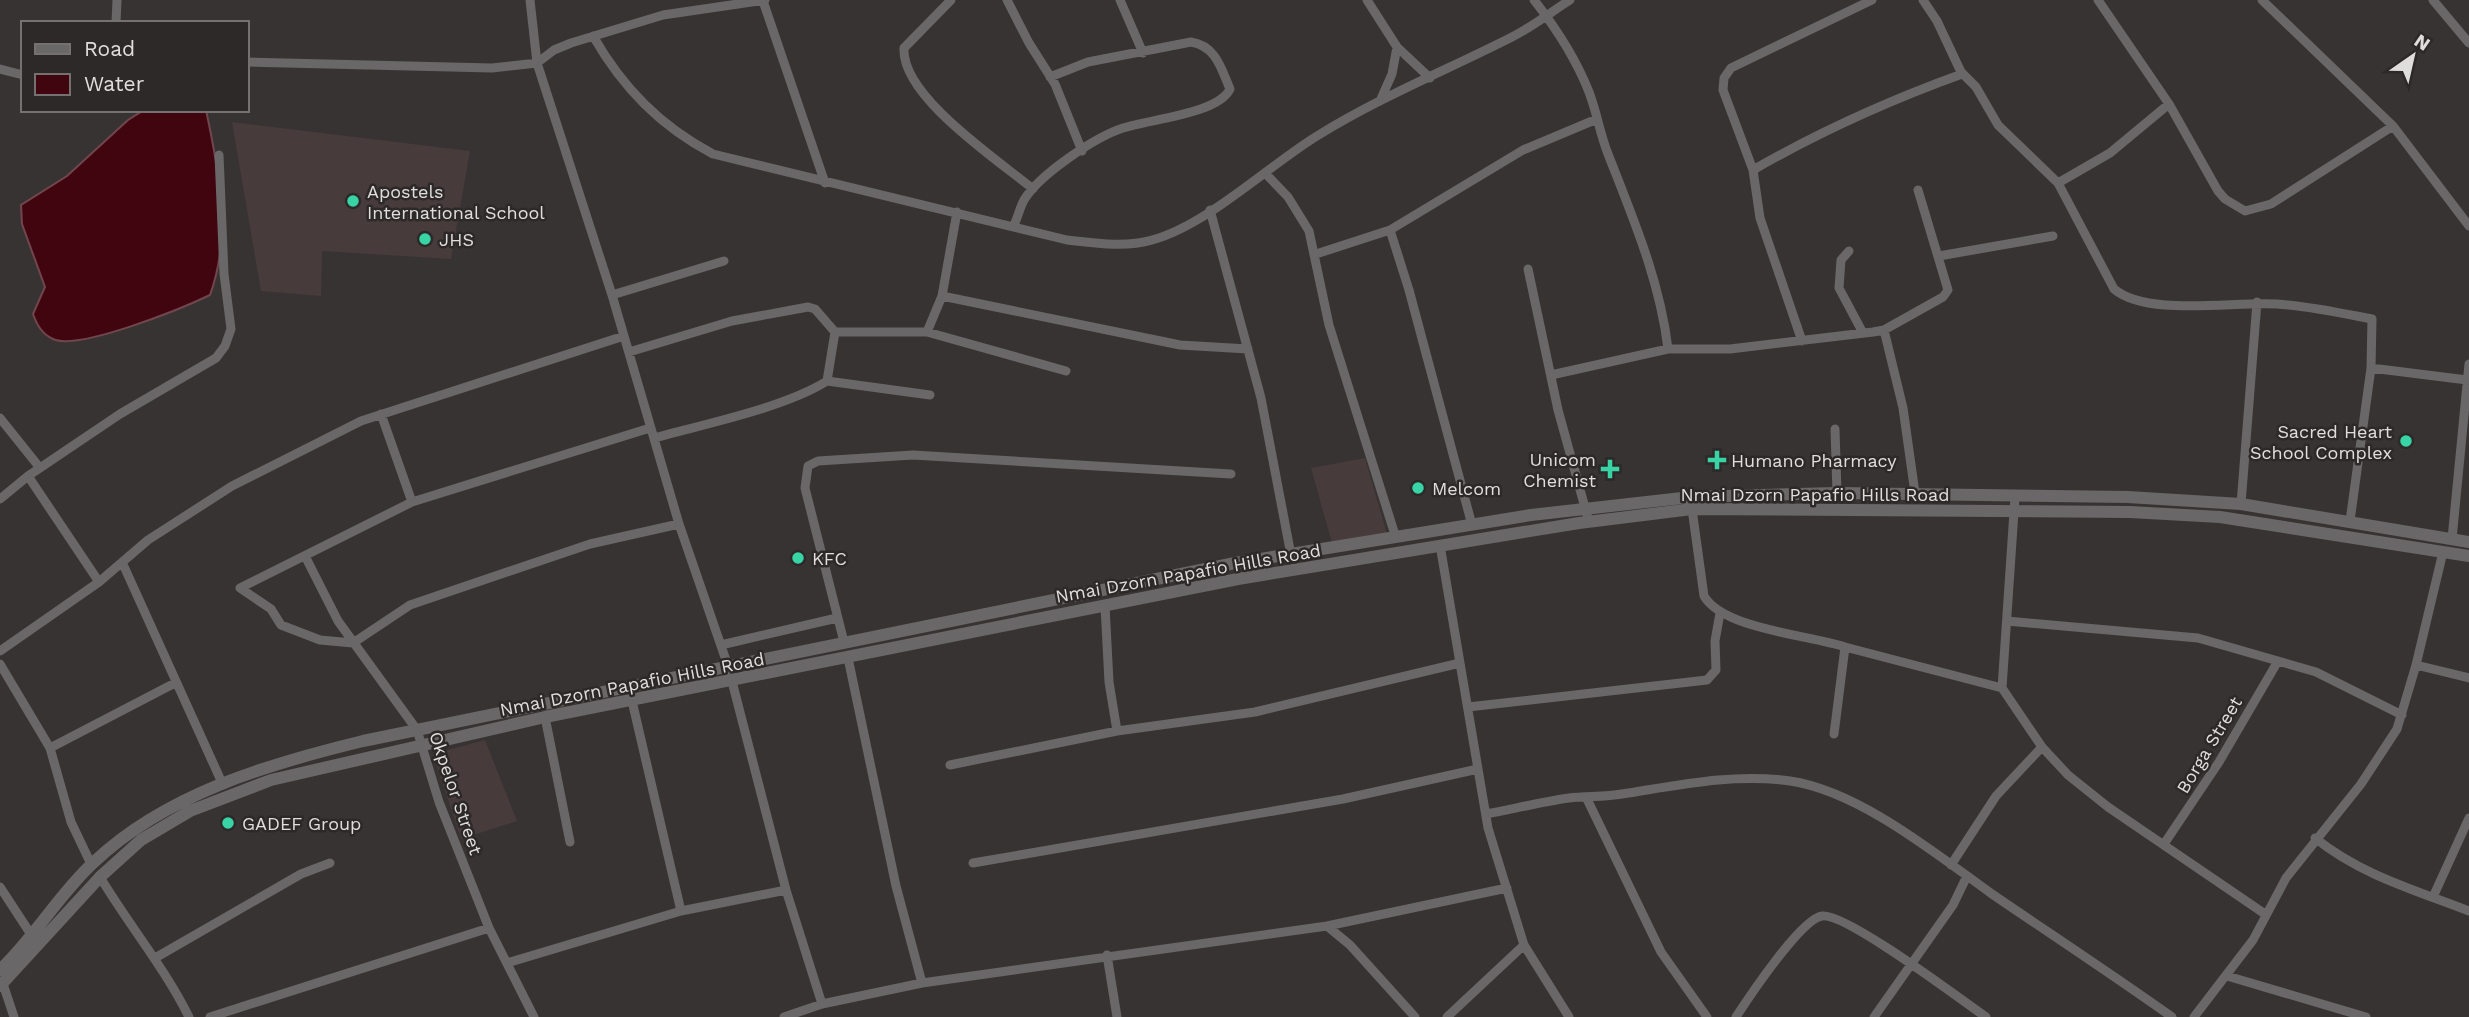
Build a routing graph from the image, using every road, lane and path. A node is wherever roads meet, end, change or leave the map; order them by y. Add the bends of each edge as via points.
1 (117, 0) edge
2 (530, 0) edge
3 (764, 0) edge
4 (951, 0) edge
5 (1007, 0) edge
6 (1120, 0) edge
7 (1367, 0) edge
8 (1534, 0) edge
9 (1570, 0) edge
10 (1872, 0) edge
11 (1923, 0) edge
12 (2098, 0) edge
13 (2262, 0) edge
14 (2433, 0) edge
15 (1545, 15) junction
16 (116, 21) edge
17 (593, 36) junction
18 (2469, 44) edge
19 (1397, 47) junction
20 (1143, 53) junction
21 (248, 62) edge
22 (537, 63) junction
23 (0, 69) edge
24 (21, 74) edge
25 (1962, 74) junction
26 (1050, 77) junction
27 (1430, 78) junction
28 (1380, 100) junction
29 (2169, 104) junction
30 (1597, 119) junction
31 (2393, 126) junction
32 (1082, 151) junction
33 (219, 155) dead end
34 (1753, 170) junction
35 (1266, 174) junction
36 (825, 183) junction
37 (2058, 183) junction
38 (1033, 189) junction
39 (1918, 190) dead end
40 (1210, 210) junction
41 (957, 212) junction
42 (1014, 225) junction
43 (2469, 226) edge
44 (1390, 230) junction
45 (2053, 236) dead end
46 (1849, 251) dead end
47 (1316, 254) junction
48 (1939, 256) junction
49 (724, 261) dead end
50 (1528, 269) dead end
51 (612, 295) junction
52 (942, 296) junction
53 (2257, 302) junction
54 (1884, 330) junction
55 (835, 332) junction
56 (927, 332) junction
57 (1863, 333) junction
58 (624, 336) junction
59 (1802, 341) junction
60 (1248, 349) junction
61 (1668, 349) junction
62 (629, 352) junction
63 (2469, 364) edge
64 (2371, 368) junction
65 (1066, 372) dead end
66 (1551, 374) junction
67 (2467, 380) edge
68 (827, 381) junction
69 (930, 395) dead end
70 (381, 414) junction
71 (0, 418) edge
72 (650, 428) junction
73 (1835, 429) dead end
74 (654, 438) junction
75 (40, 468) junction
76 (1231, 474) dead end
77 (29, 476) junction
78 (1837, 493) junction
79 (1915, 494) junction
80 (2015, 497) junction
81 (0, 499) edge
82 (412, 502) junction
83 (2241, 504) junction
84 (1586, 508) junction
85 (1692, 509) junction
86 (2014, 511) junction
87 (2350, 521) junction
88 (1589, 522) junction
89 (679, 524) junction
90 (1472, 525) junction
91 (1396, 538) junction
92 (2452, 539) junction
93 (2469, 542) edge
94 (1440, 545) junction
95 (2443, 552) junction
96 (1291, 555) junction
97 (305, 556) junction
98 (2469, 556) edge
99 (122, 562) junction
100 (99, 582) junction
101 (1105, 606) junction
102 (1720, 613) junction
103 (837, 618) junction
104 (2007, 621) junction
105 (353, 642) junction
106 (844, 642) junction
107 (721, 645) junction
108 (1845, 647) junction
109 (0, 651) edge
110 (848, 658) junction
111 (2278, 661) junction
112 (1460, 663) junction
113 (0, 664) edge
114 (2416, 665) junction
115 (728, 666) junction
116 (2469, 678) edge
117 (732, 681) junction
118 (175, 683) junction
119 (2002, 688) junction
120 (632, 701) junction
121 (1468, 707) junction
122 (2402, 715) junction
123 (545, 717) junction
124 (417, 730) junction
125 (1117, 731) junction
126 (1834, 734) dead end
127 (422, 747) junction
128 (2042, 747) junction
129 (50, 748) junction
130 (950, 765) dead end
131 (1478, 769) junction
132 (223, 785) junction
133 (1586, 797) junction
134 (1486, 814) junction
135 (2469, 818) edge
136 (2315, 838) junction
137 (570, 842) dead end
138 (2164, 844) junction
139 (330, 863) dead end
140 (973, 863) dead end
141 (92, 864) junction
142 (1951, 865) junction
143 (1967, 876) junction
144 (100, 877) junction
145 (0, 887) edge
146 (1507, 888) junction
147 (786, 891) junction
148 (2432, 897) junction
149 (681, 911) junction
150 (2469, 911) edge
151 (2265, 914) junction
152 (1327, 926) junction
153 (489, 928) junction
154 (32, 936) junction
155 (1524, 945) junction
156 (1107, 955) junction
157 (155, 958) junction
158 (507, 963) junction
159 (1910, 966) junction
160 (0, 970) edge
161 (2227, 976) junction
162 (922, 983) junction
163 (1, 985) edge
164 (822, 1003) junction
165 (15, 1017) edge
166 (189, 1017) edge
167 (210, 1017) edge
168 (534, 1017) edge
169 (784, 1017) edge
170 (1117, 1017) edge
171 (1415, 1017) edge
172 (1447, 1017) edge
173 (1569, 1017) edge
174 (1707, 1017) edge
175 (1736, 1017) edge
176 (1874, 1017) edge
177 (1986, 1017) edge
178 (2172, 1017) edge
179 (2194, 1017) edge
180 (2366, 1017) edge

1 - 16 street
2 - 22 street
3 - 17 street via 663,15
3 - 36 street
4 - 38 street via 904,48 910,75 939,111
5 - 26 street
6 - 20 street
7 - 19 street
8 - 15 street
9 - 15 street
10 - 34 street via 1731,68 1724,78 1723,90
11 - 25 street
12 - 29 street
13 - 31 street
14 - 18 street
15 - 27 street via 1515,36
15 - 30 street via 1589,91
17 - 22 street via 554,50
17 - 36 street via 628,89 690,142 713,154
19 - 27 street
19 - 28 street
20 - 26 street via 1088,62
20 - 32 street via 1191,42 1203,44 1213,52 1230,89 1216,104 1120,129
21 - 22 street via 492,68
22 - 51 street
23 - 24 street
25 - 34 street via 1803,142
25 - 37 street via 1976,87 2005,133
26 - 32 street
27 - 28 street
28 - 35 street via 1316,136
29 - 31 street via 2218,191 2245,211 2271,204
29 - 37 street via 2110,153
30 - 44 street via 1524,150
30 - 61 street via 1664,312
31 - 43 street
32 - 38 street
33 - 75 street via 231,329 225,346 216,358
34 - 59 street via 1760,218
35 - 40 street
35 - 47 street via 1300,215
36 - 41 street
37 - 53 street via 2120,295 2156,303
38 - 42 street
39 - 48 street
40 - 42 street via 1190,225 1140,243 1067,240
40 - 60 street
41 - 42 street
41 - 52 street
44 - 47 street
44 - 90 street
45 - 48 street
46 - 57 street via 1841,260 1839,288
47 - 91 street via 1315,269 1329,325
48 - 54 street via 1948,290 1943,297
49 - 51 street
50 - 66 street
51 - 58 street
52 - 56 street
52 - 60 street via 1180,345
53 - 64 street via 2372,319
53 - 83 street
54 - 57 street
54 - 79 street via 1903,408
55 - 56 street
55 - 62 street via 808,307 732,321
55 - 68 street
56 - 65 street
57 - 59 street
58 - 62 street
58 - 70 street
59 - 61 street via 1730,349
60 - 96 street
61 - 66 street
62 - 72 street
63 - 67 street
64 - 67 street
64 - 87 street
66 - 84 street
67 - 92 street
68 - 69 street
68 - 74 street via 775,404
70 - 82 street
70 - 99 street via 232,486
71 - 75 street
72 - 74 street
72 - 82 street
73 - 78 street
74 - 89 street
75 - 77 street
76 - 103 street via 913,455 818,461 808,466 805,488
77 - 81 street
77 - 100 street
78 - 79 street, Nmai Dzorn Papafio Hills Road
78 - 84 street, Nmai Dzorn Papafio Hills Road via 1721,495
79 - 80 street, Nmai Dzorn Papafio Hills Road
80 - 83 street, Nmai Dzorn Papafio Hills Road
80 - 86 street
82 - 97 street
83 - 87 street, Nmai Dzorn Papafio Hills Road
84 - 88 street
84 - 90 street, Nmai Dzorn Papafio Hills Road
85 - 86 street, Nmai Dzorn Papafio Hills Road
85 - 88 street, Nmai Dzorn Papafio Hills Road
85 - 102 street via 1704,596
86 - 95 street, Nmai Dzorn Papafio Hills Road via 2220,517
86 - 104 street
87 - 92 street, Nmai Dzorn Papafio Hills Road
88 - 94 street, Nmai Dzorn Papafio Hills Road
89 - 105 street via 590,544 410,605
89 - 107 street
90 - 91 street, Nmai Dzorn Papafio Hills Road
91 - 96 street, Nmai Dzorn Papafio Hills Road
92 - 93 street, Nmai Dzorn Papafio Hills Road
94 - 101 street, Nmai Dzorn Papafio Hills Road
94 - 112 street
95 - 98 street, Nmai Dzorn Papafio Hills Road
95 - 114 street
96 - 106 street, Nmai Dzorn Papafio Hills Road
97 - 105 street, Okpelor Street
97 - 105 street via 240,588 271,609 281,625 320,640
99 - 100 street
99 - 118 street
100 - 109 street
101 - 110 street, Nmai Dzorn Papafio Hills Road
101 - 125 street
102 - 108 street
102 - 121 street via 1714,641 1716,670 1707,680
103 - 106 street
103 - 107 street
104 - 111 street via 2198,638
104 - 119 street
105 - 124 street, Okpelor Street
106 - 115 street, Nmai Dzorn Papafio Hills Road
107 - 115 street
108 - 119 street
108 - 126 street
110 - 117 street, Nmai Dzorn Papafio Hills Road
110 - 162 street via 896,886
111 - 122 street via 2316,672
111 - 138 street, Borga Street
112 - 121 street
112 - 125 street via 1255,712
113 - 129 street
114 - 116 street
114 - 122 street
115 - 117 street
115 - 124 street, Nmai Dzorn Papafio Hills Road
117 - 120 street, Nmai Dzorn Papafio Hills Road
117 - 147 street
118 - 129 street
118 - 132 street
119 - 128 street
120 - 123 street, Nmai Dzorn Papafio Hills Road
120 - 149 street
121 - 131 street
122 - 136 street via 2385,751
123 - 127 street, Nmai Dzorn Papafio Hills Road
123 - 137 street
124 - 127 street, Okpelor Street
124 - 132 street, Nmai Dzorn Papafio Hills Road via 312,754
125 - 130 street
127 - 144 street, Nmai Dzorn Papafio Hills Road via 298,772 229,794 141,840
127 - 153 street, Okpelor Street
128 - 138 street via 2108,807
128 - 142 street via 1996,796
129 - 141 street via 71,822
131 - 134 street
131 - 140 street via 1343,799
132 - 141 street, Nmai Dzorn Papafio Hills Road via 155,815
133 - 134 street
133 - 142 street via 1736,778 1794,782 1852,801
133 - 174 street via 1661,952
134 - 146 street
135 - 148 street
136 - 148 street via 2370,874
136 - 151 street
138 - 151 street
139 - 157 street via 302,874
141 - 154 street, Nmai Dzorn Papafio Hills Road
142 - 143 street
143 - 159 street via 1953,905
143 - 178 street
144 - 157 street
144 - 163 street, Nmai Dzorn Papafio Hills Road
145 - 154 street
146 - 152 street
146 - 155 street
147 - 149 street
147 - 164 street
148 - 150 street
149 - 158 street
151 - 161 street
152 - 156 street
152 - 171 street
153 - 158 street, Okpelor Street
153 - 167 street
154 - 160 street, Nmai Dzorn Papafio Hills Road
155 - 172 street
155 - 173 street
156 - 162 street
156 - 170 street
157 - 166 street
158 - 168 street, Okpelor Street
159 - 175 street via 1839,918 1822,915 1809,922 1786,948
159 - 176 street
159 - 177 street
161 - 179 street
161 - 180 street
162 - 164 street
163 - 165 street
164 - 169 street

